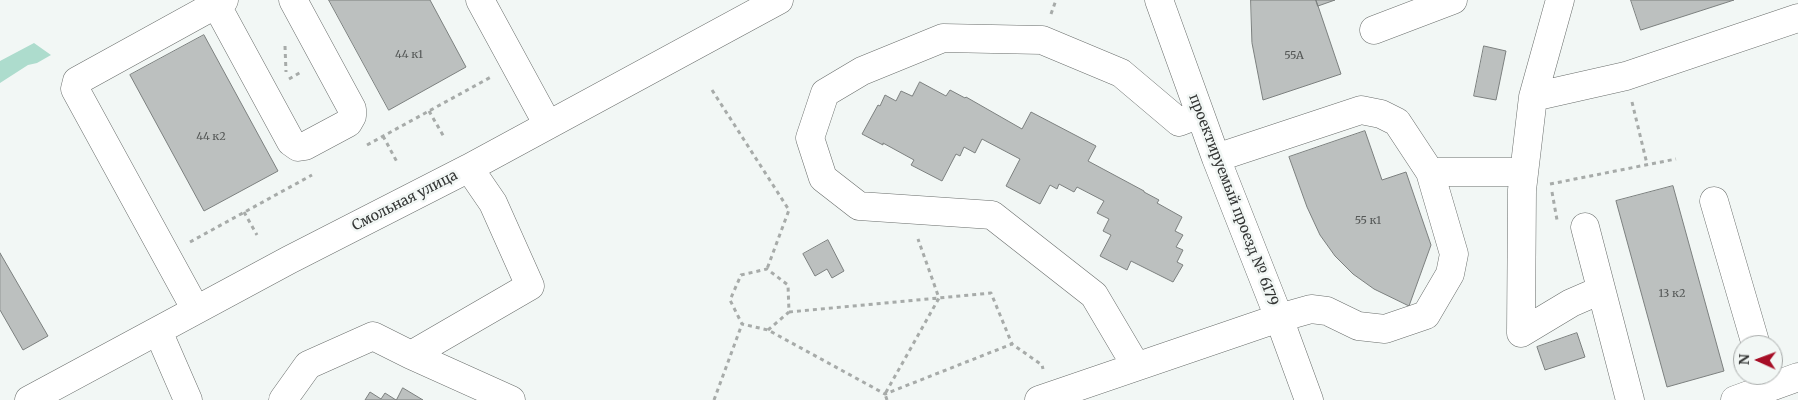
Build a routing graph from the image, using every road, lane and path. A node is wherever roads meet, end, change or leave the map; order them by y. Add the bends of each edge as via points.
1 (293, 0) edge
2 (480, 0) edge
3 (779, 0) edge
4 (1159, 0) edge
5 (1453, 0) edge
6 (1560, 0) edge
7 (220, 2) edge
8 (1798, 18) edge
9 (1374, 30) dead end
10 (325, 59) junction
11 (514, 64) junction
12 (1626, 76) junction
13 (712, 90) dead end
14 (264, 92) junction
15 (1534, 97) junction
16 (429, 110) junction
17 (1200, 114) junction
18 (548, 125) junction
19 (383, 136) junction
20 (444, 137) dead end
21 (359, 149) dead end
22 (1216, 158) junction
23 (1676, 159) dead end
24 (397, 162) dead end
25 (1647, 164) junction
26 (470, 168) junction
27 (318, 172) dead end
28 (1430, 172) junction
29 (1523, 181) junction
30 (1714, 201) dead end
31 (908, 209) junction
32 (244, 212) junction
33 (1585, 227) dead end
34 (257, 235) dead end
35 (166, 255) junction
36 (767, 269) junction
37 (1601, 290) junction
38 (939, 298) junction
39 (196, 310) junction
40 (789, 312) junction
41 (1279, 318) junction
42 (742, 324) junction
43 (768, 330) junction
44 (158, 331) junction
45 (1753, 335) edge
46 (1012, 344) junction
47 (411, 355) junction
48 (1136, 366) junction
49 (1798, 377) edge
50 (1783, 379) edge
51 (1759, 385) edge
52 (885, 394) junction
53 (182, 398) edge
54 (1046, 398) edge
55 (29, 400) edge
56 (283, 400) edge
57 (511, 400) edge
58 (714, 400) edge
59 (887, 400) edge
60 (1309, 400) edge
61 (1630, 400) edge
62 (1735, 400) edge

1 - 10 street
2 - 11 street
3 - 18 street, Смольная улица
4 - 17 street, проектируемый проезд № 6179
5 - 9 street
6 - 15 street
7 - 14 street
7 - 35 street via 75,84
8 - 12 street
10 - 14 path
10 - 14 street via 352,109 348,123 305,146 298,146 291,142
11 - 16 path
11 - 18 street
12 - 15 street
12 - 25 path
13 - 36 path via 789,210
15 - 29 street
16 - 19 path
16 - 20 path
17 - 22 street, проектируемый проезд № 6179
17 - 31 street via 1179,122 1121,73 1042,40 943,38 862,71 825,93 810,138 823,178 859,206
18 - 26 street, Смольная улица
19 - 21 path
19 - 24 path
22 - 28 street via 1361,110 1381,114 1397,122
22 - 41 street, проектируемый проезд № 6179
23 - 25 path
25 - 29 path
26 - 39 street, Смольная улица
26 - 47 street via 493,203 530,286
27 - 32 path
28 - 29 street
28 - 41 street via 1454,254 1450,274 1426,315 1385,329 1358,326 1327,311 1311,309
29 - 37 street via 1521,333 1571,302
30 - 45 street
31 - 38 path
31 - 48 street via 992,215 1094,295
32 - 34 path
32 - 35 path
33 - 37 street
35 - 39 street
36 - 40 path via 788,285
36 - 42 path via 741,275 730,300
37 - 61 street
38 - 40 path
38 - 46 path via 991,293
38 - 52 path
39 - 44 street, Смольная улица
40 - 43 path
41 - 48 street
41 - 60 street, проектируемый проезд № 6179
42 - 43 path
42 - 58 path
43 - 52 path
44 - 53 street
44 - 55 street, Смольная улица
46 - 52 path
46 - 54 path via 1042,365
47 - 56 street via 373,336 308,365
47 - 57 street
48 - 54 street
49 - 50 street
51 - 62 street
52 - 59 path

